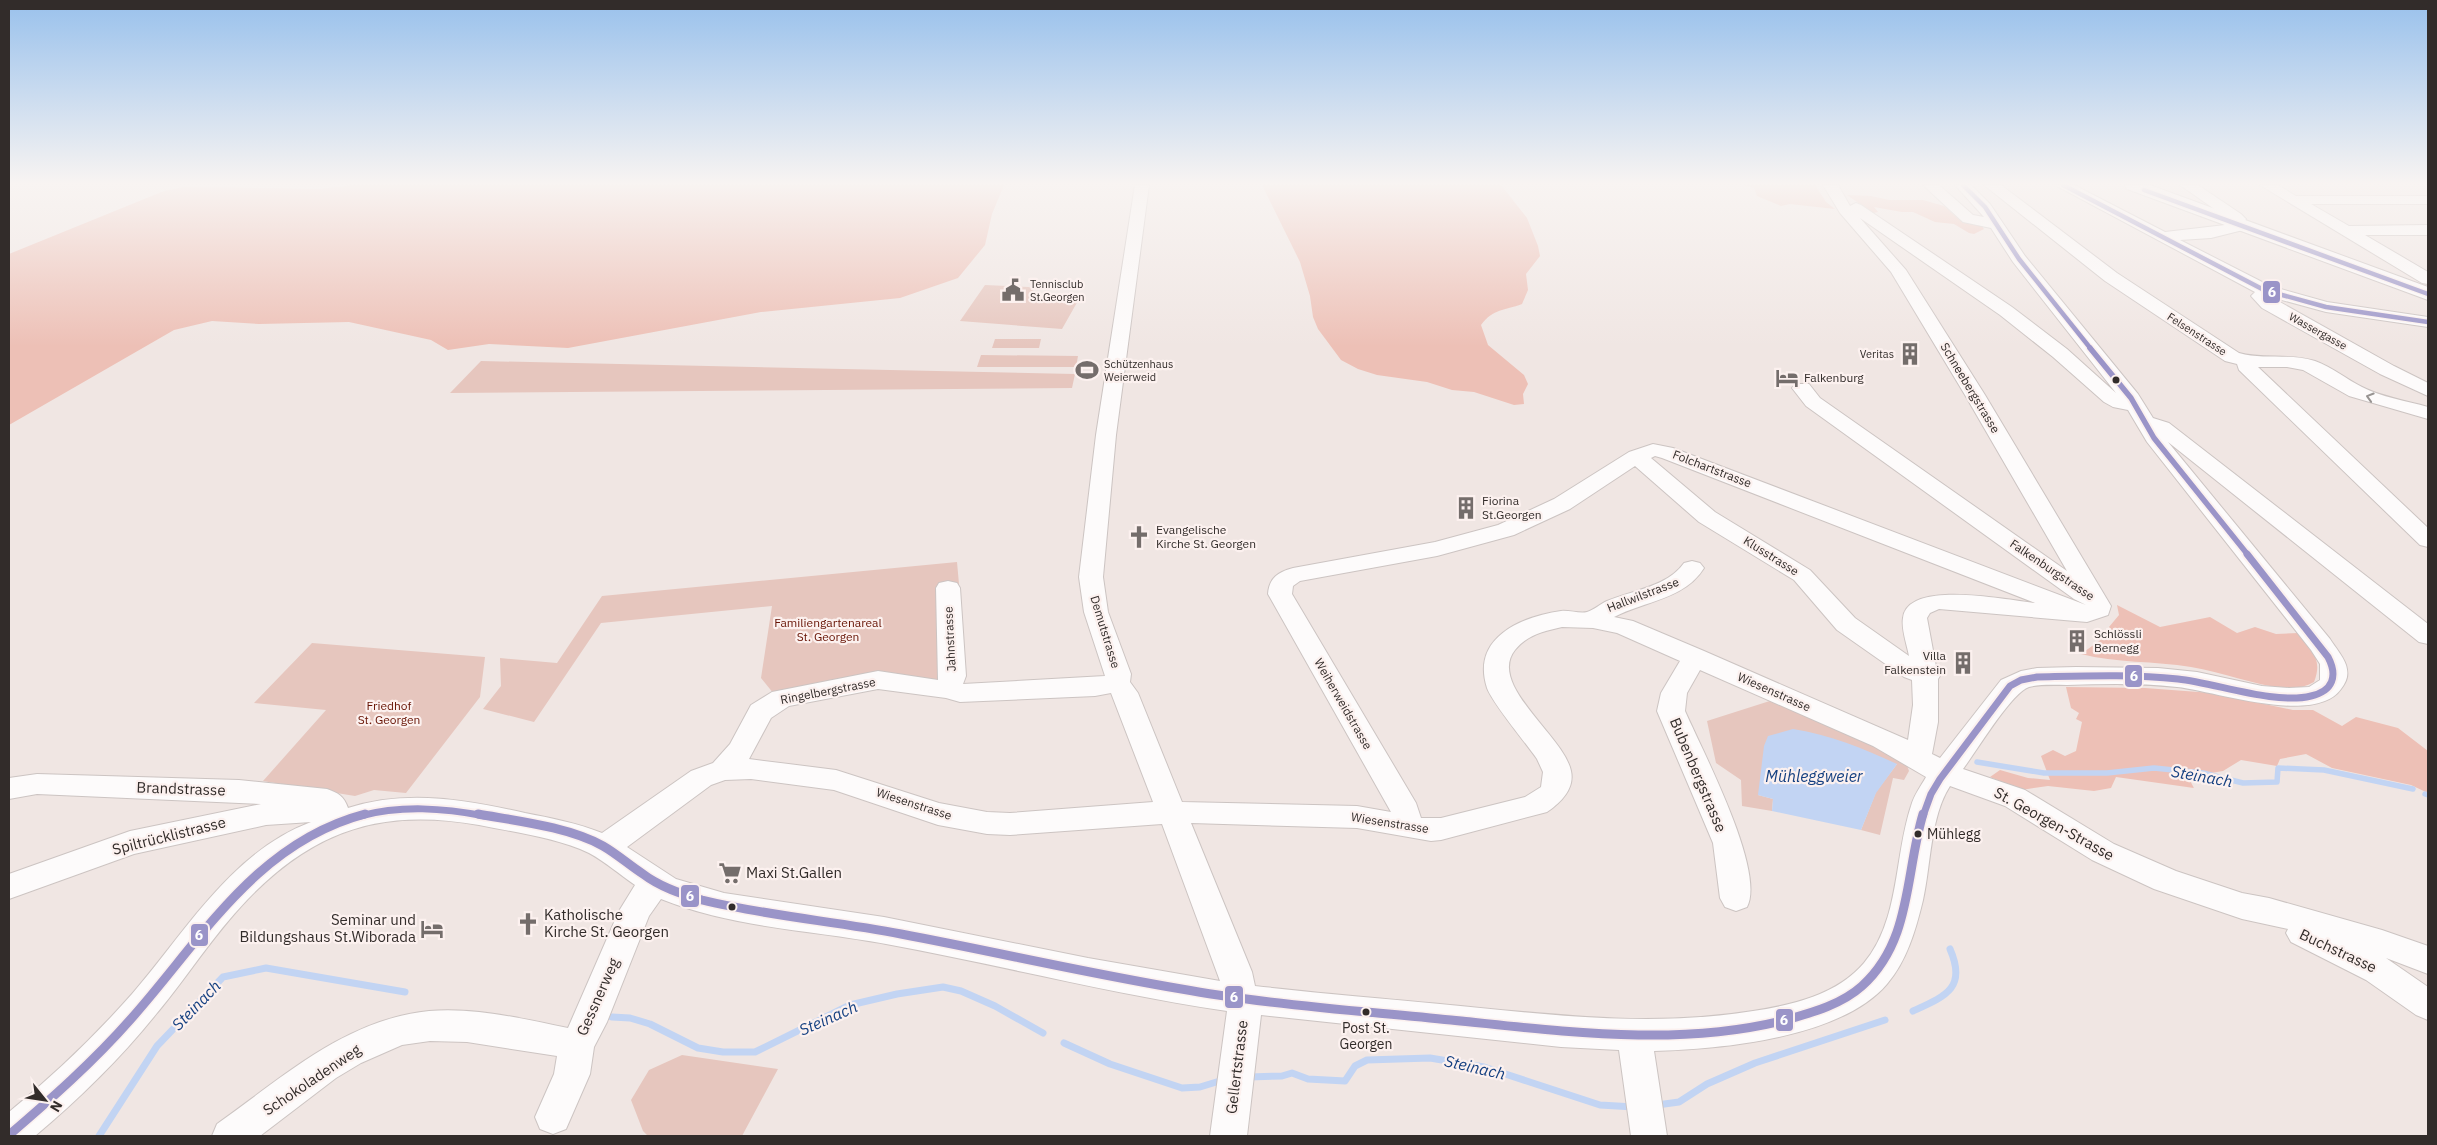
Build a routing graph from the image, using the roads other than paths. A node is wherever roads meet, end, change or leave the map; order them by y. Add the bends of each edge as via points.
1 (1135, 238) edge
2 (1872, 238) edge
3 (1901, 238) edge
4 (2004, 238) edge
5 (2060, 238) edge
6 (2167, 238) edge
7 (2276, 238) edge
8 (2359, 238) edge
9 (2400, 262) junction
10 (2428, 262) edge
11 (2428, 279) edge
12 (2264, 290) junction
13 (2428, 294) edge
14 (2428, 322) edge
15 (2246, 361) junction
16 (1802, 388) dead end
17 (2428, 390) edge
18 (2425, 410) edge
19 (2140, 414) junction
20 (1636, 456) junction
21 (2424, 532) edge
22 (1692, 568) dead end
23 (1282, 583) joint
24 (948, 588) dead end
25 (2092, 607) junction
26 (1593, 620) junction
27 (2428, 636) edge
28 (1696, 657) junction
29 (1927, 676) junction
30 (1117, 684) junction
31 (948, 689) junction
32 (1930, 766) junction
33 (723, 770) junction
34 (9, 788) edge
35 (1173, 814) junction
36 (335, 818) junction
37 (1407, 825) junction
38 (605, 847) junction
39 (657, 884) junction
40 (9, 887) edge
41 (1736, 898) dead end
42 (2242, 906) junction
43 (2428, 960) edge
44 (1241, 998) junction
45 (2428, 1005) edge
46 (1635, 1037) junction
47 (577, 1045) junction
48 (553, 1117) dead end
49 (1646, 1119) edge
50 (9, 1135) edge
51 (230, 1136) edge
52 (1228, 1136) edge

1 - 30 street, Demutstrasse via 1100,481 1091,577 1096,612 1118,674
2 - 25 street, Schneebergstrasse via 1898,270 1975,395
3 - 19 street via 2006,311 2111,398
4 - 19 street
5 - 15 street, Felsenstrasse via 2111,277 2232,357
6 - 12 street
7 - 13 main road
8 - 9 street
9 - 10 street
9 - 11 street
12 - 14 street via 2326,307
12 - 17 street, Wassergasse via 2259,294 2268,304
18 -> 15 street via 2356,392 2308,365 2287,361
15 - 21 street, Felsenstrasse via 2246,366
16 - 25 street, Falkenburgstrasse via 1806,396 1821,408 2083,594
19 - 27 street via 2162,427
19 - 32 street via 2328,654 2334,668 2333,682 2325,691 2294,697 2170,678 2055,677 2021,680 2010,686
20 - 23 street, Folchartstrasse via 1562,504 1506,530 1438,549 1293,576
20 - 25 street, Folchartstrasse via 1653,450 1666,452 2066,607
20 - 29 street, Klusstrasse via 1706,517 1802,575 1846,624 1913,671
22 - 26 street, Hallwilstrasse via 1687,577 1607,608
23 - 37 street, Weiherweidstrasse via 1280,594 1406,811
24 - 31 street, Jahnstrasse via 953,676
25 - 29 street, Falkenburgstrasse via 2060,613 1930,602 1922,605 1915,618
26 - 28 street, Wiesenstrasse via 1624,627
26 - 37 street, Wiesenstrasse via 1562,619 1534,625 1513,636 1497,660 1501,690 1554,764 1557,779 1551,794 1528,807 1441,829 1429,831
28 - 32 street, Wiesenstrasse via 1883,739
28 - 41 street, Bubenbergstrasse via 1674,692 1671,711 1728,843
29 - 32 street, Falkenburgstrasse via 1921,746
30 - 31 street, Ringelbergstrasse via 976,694
30 - 35 street, Demutstrasse via 1125,693
31 - 33 street, Ringelbergstrasse via 878,680 781,698 761,712 741,750
32 - 42 street, St. Georgen-Strasse via 2015,798 2132,866
32 - 46 street via 1926,804 1898,934 1873,976 1840,1000 1795,1018 1708,1033
33 - 35 street, Wiesenstrasse via 750,769 836,780 938,814 987,823
33 - 38 street, Wiesenstrasse via 701,778
34 - 36 street, Brandstrasse via 38,784 239,791 327,800 332,804
35 - 37 street, Wiesenstrasse via 1222,812 1357,817
35 - 44 street, Demutstrasse via 1235,972
36 - 38 street via 401,807 439,808 561,832
36 - 40 street, Spiltrücklistrasse via 300,810 266,814 130,843
36 - 50 street via 246,878 122,1029 59,1092
38 - 39 street
39 - 44 street via 728,907 875,928 1092,974
39 - 47 street, Gessnerweg via 635,911 590,1022
42 - 43 street, St. Georgen-Strasse via 2363,938
42 - 45 street, Buchstrasse via 2271,922 2359,959
44 - 46 street
44 - 52 street, Gellertstrasse via 1244,1010
46 - 49 street
47 - 48 street, Gessnerweg via 572,1074
47 - 51 street, Schokoladenweg via 506,1031 429,1026 409,1030 370,1042 346,1055

